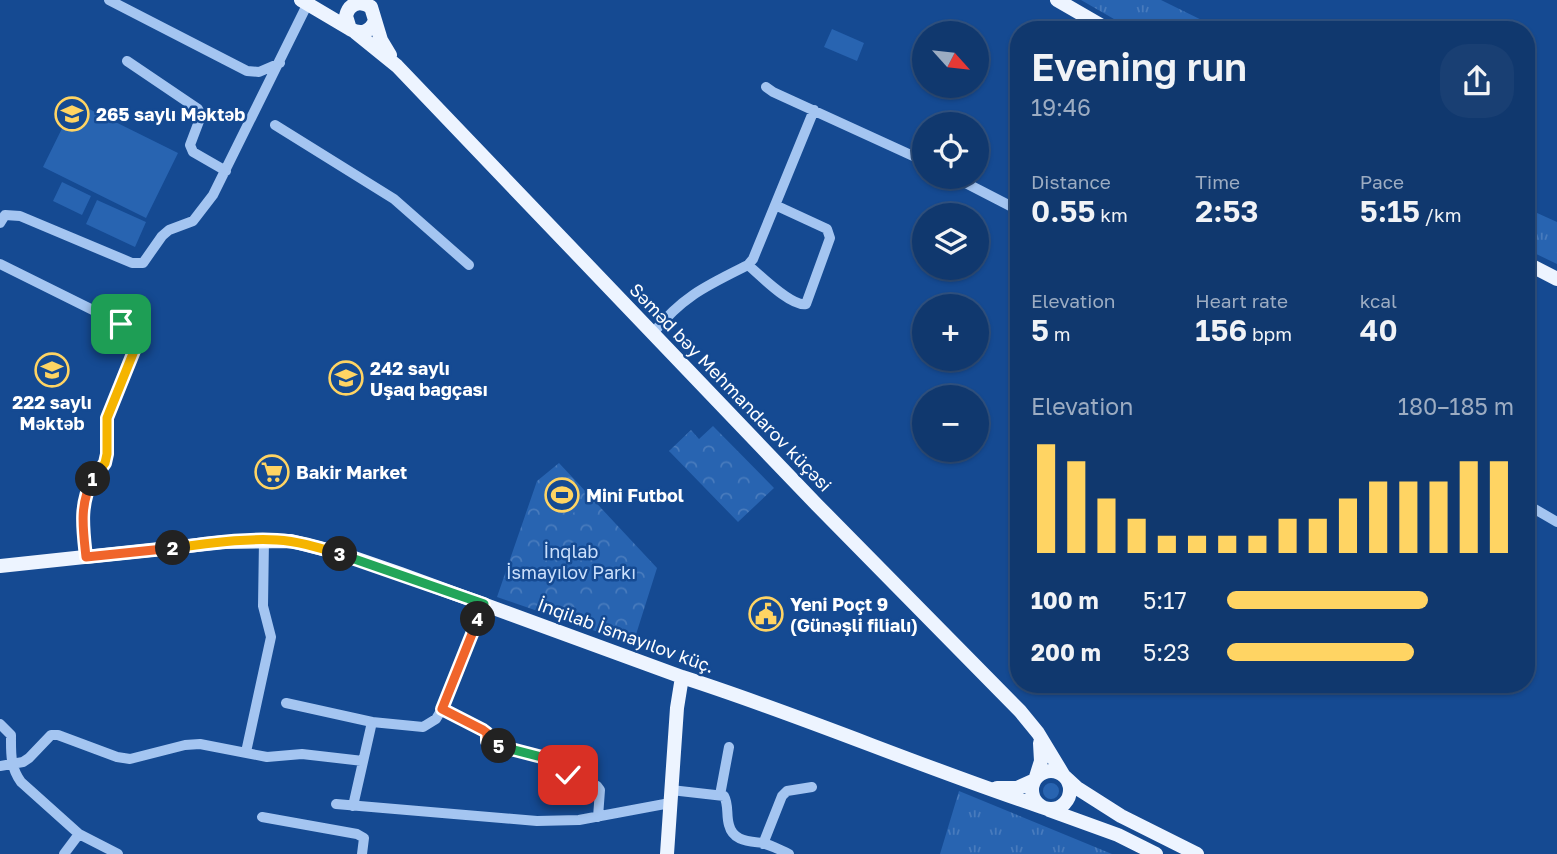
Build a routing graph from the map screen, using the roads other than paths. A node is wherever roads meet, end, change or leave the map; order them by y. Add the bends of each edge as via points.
1 (109, 0) edge
2 (1057, 0) edge
3 (308, 3) edge
4 (352, 4) edge
5 (374, 11) edge
6 (1093, 21) edge
7 (353, 30) junction
8 (127, 61) dead end
9 (280, 63) junction
10 (397, 66) junction
11 (766, 87) dead end
12 (814, 110) junction
13 (275, 125) dead end
14 (912, 155) edge
15 (226, 171) junction
16 (977, 189) edge
17 (775, 205) junction
18 (1010, 207) edge
19 (0, 223) edge
20 (0, 264) edge
21 (469, 265) dead end
22 (748, 265) junction
23 (1535, 268) edge
24 (1557, 279) edge
25 (653, 333) junction
26 (1535, 509) edge
27 (1557, 522) edge
28 (264, 540) junction
29 (86, 557) junction
30 (0, 566) edge
31 (484, 604) junction
32 (682, 677) junction
33 (286, 703) dead end
34 (442, 709) junction
35 (372, 722) junction
36 (0, 724) edge
37 (1038, 733) junction
38 (729, 747) dead end
39 (246, 752) junction
40 (363, 761) junction
41 (6, 764) edge
42 (1064, 776) junction
43 (1035, 779) junction
44 (812, 787) dead end
45 (982, 787) junction
46 (720, 795) junction
47 (671, 797) junction
48 (336, 804) dead end
49 (353, 806) junction
50 (1045, 808) junction
51 (262, 817) dead end
52 (598, 817) junction
53 (79, 834) junction
54 (763, 844) junction
55 (64, 854) edge
56 (118, 854) edge
57 (362, 854) edge
58 (667, 854) edge
59 (789, 854) edge
60 (1156, 854) edge
61 (1197, 854) edge

1 - 9 street via 247,71 260,72
2 - 6 main road
3 - 4 main road
3 - 7 main road
3 - 9 street
4 - 5 main road via 361,2
4 - 7 main road via 346,21
5 - 7 main road via 373,26 365,32
5 - 10 main road via 381,40
7 - 10 main road
8 - 15 street via 198,109 201,116 190,145 193,152
9 - 15 street
10 - 25 main road, Səməd bəy Mehmandarov küçəsi
11 - 12 street
12 - 14 street
12 - 17 street
13 - 21 street via 394,199
15 - 19 street via 192,221 169,230 142,263 132,263 20,216 5,215
16 - 18 street
17 - 22 street
17 - 22 street via 827,229 830,237 806,303 790,300
20 - 29 street via 121,324 131,331 135,342 107,418 105,463 82,508
22 - 25 street via 696,291
23 - 24 main road
25 - 37 main road, Səməd bəy Mehmandarov küçəsi
26 - 27 street
28 - 29 main road, İnqilab İsmayılov küç.
28 - 31 main road, İnqilab İsmayılov küç. via 324,549
28 - 39 street via 263,606 271,637
29 - 30 main road, İnqilab İsmayılov küç.
31 - 32 main road, İnqilab İsmayılov küç.
31 - 34 street
32 - 45 main road, İnqilab İsmayılov küç.
32 - 47 main road
33 - 35 street
34 - 35 street via 423,727
34 - 52 street via 483,730 491,744 565,763 568,775 600,790
35 - 40 street
36 - 41 street via 11,735
37 - 42 main road, Səməd bəy Mehmandarov küçəsi
37 - 43 main road via 1041,761
38 - 46 street
39 - 40 street
39 - 41 street via 200,744 131,759 51,735 23,762
40 - 49 street
41 - 53 street
42 - 43 main road via 1045,772
42 - 50 main road via 1068,799 1060,807
42 - 61 main road via 1121,816
43 - 45 main road via 1017,788
43 - 50 main road via 1033,798
44 - 54 street via 782,796
45 - 50 main road, İnqilab İsmayılov küç.
46 - 47 street
46 - 54 street via 727,802 732,832
47 - 52 street
47 - 58 main road
48 - 49 street
49 - 52 street via 537,821
50 - 60 main road
51 - 57 street via 357,834 364,838
53 - 55 street
53 - 56 street
54 - 59 street

